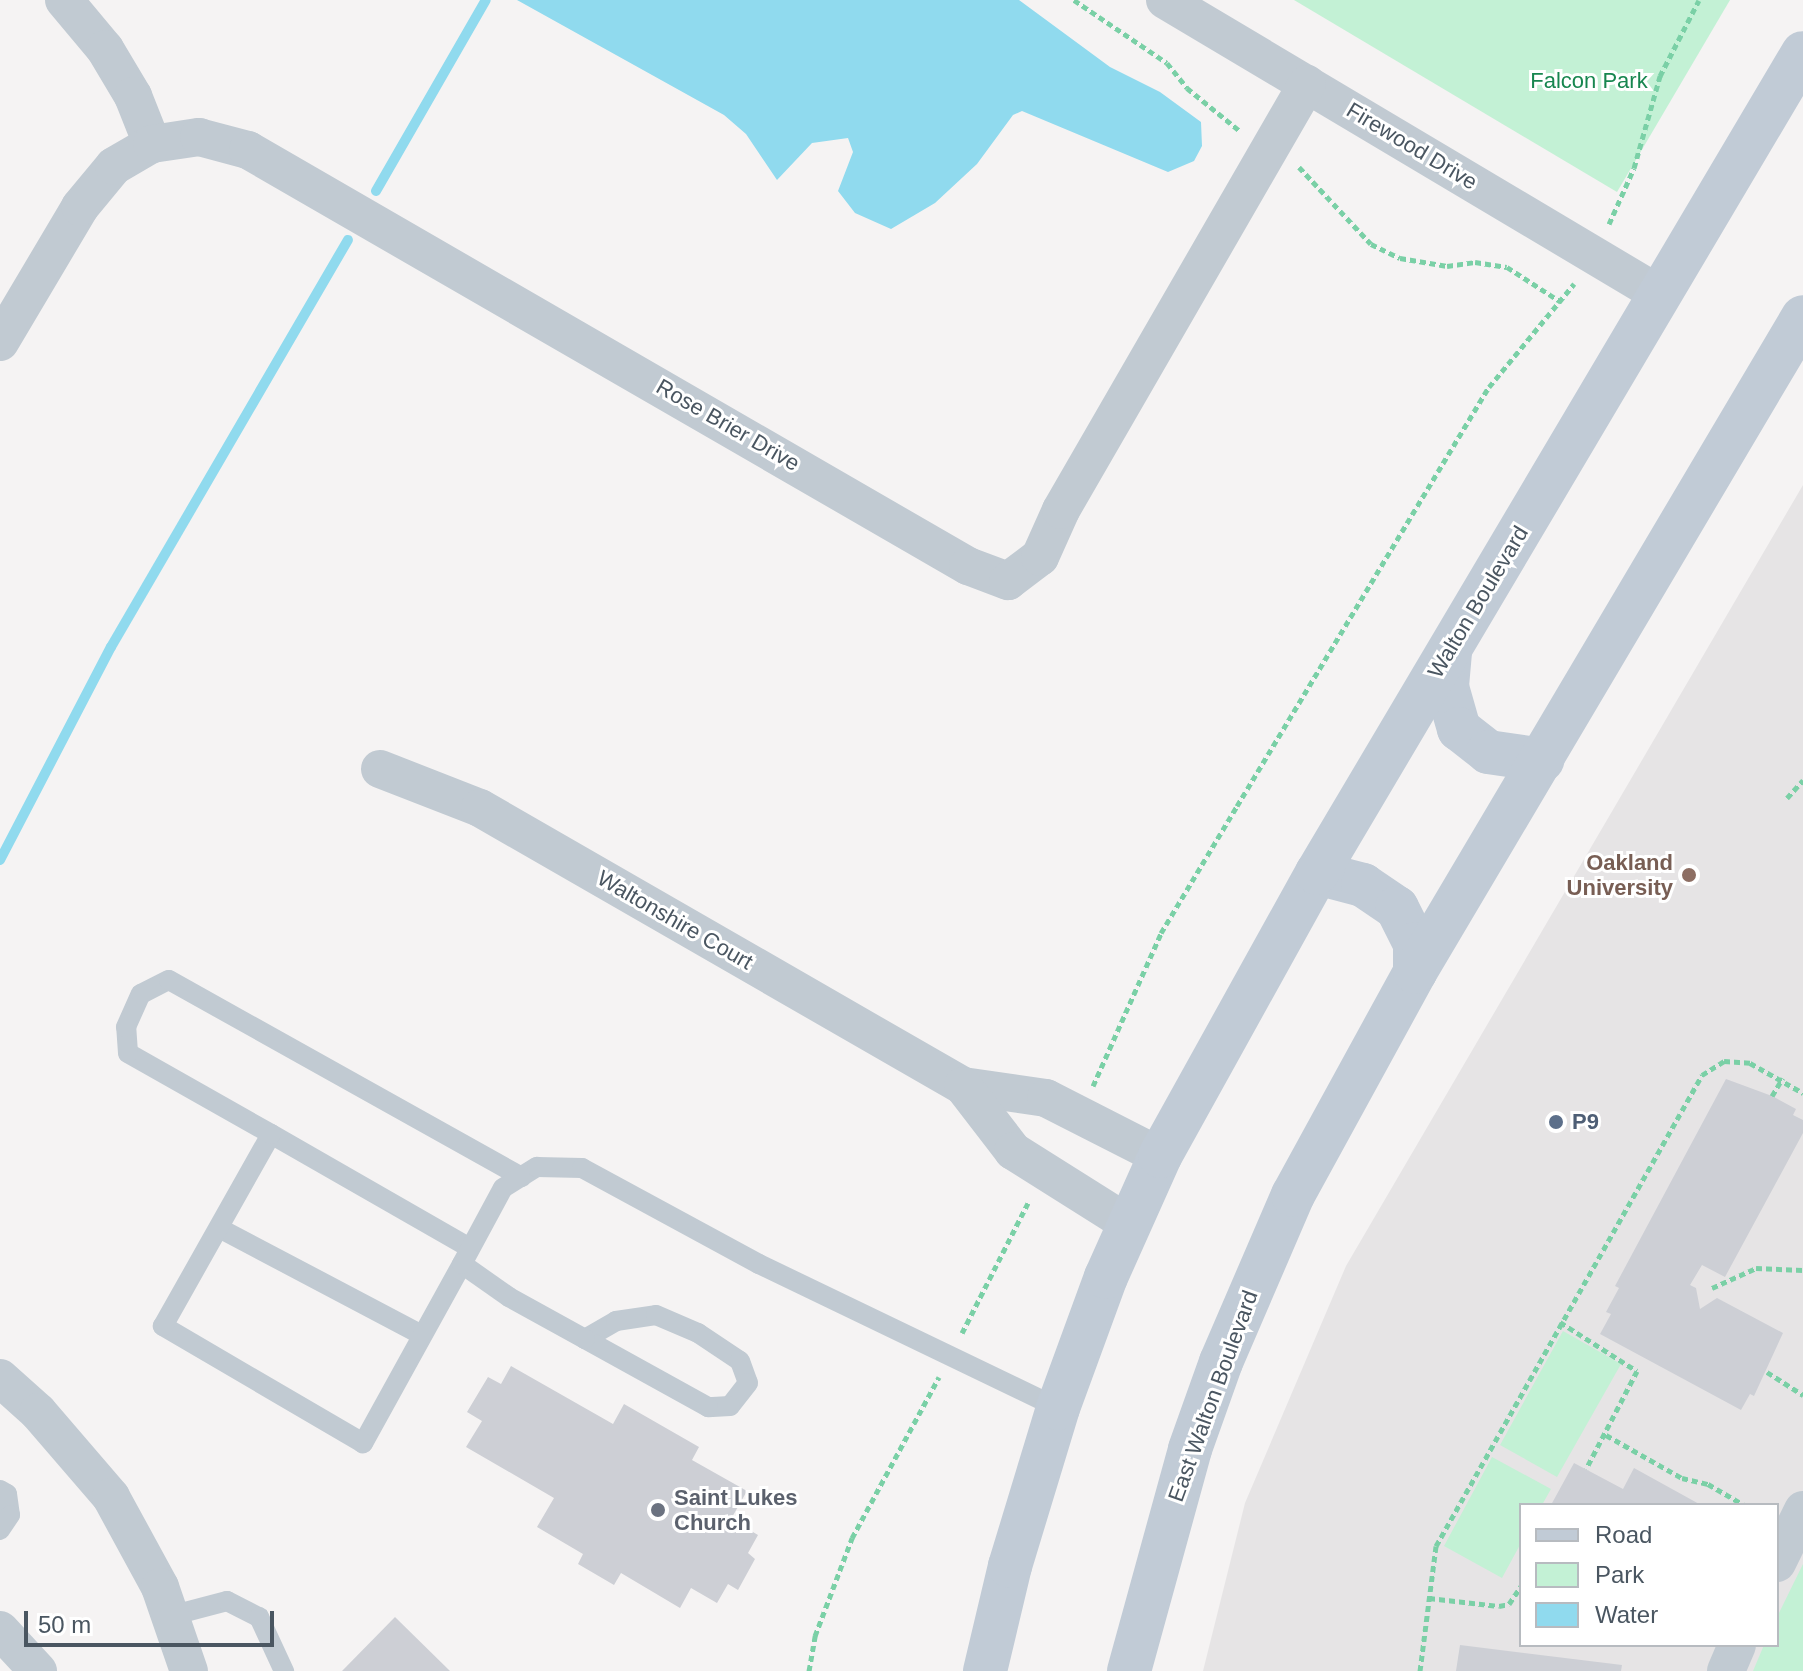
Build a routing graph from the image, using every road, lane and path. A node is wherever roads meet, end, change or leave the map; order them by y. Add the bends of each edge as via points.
1 (64, 0) edge
2 (1074, 0) edge
3 (1165, 0) edge
4 (1699, 0) edge
5 (1803, 53) edge
6 (1307, 84) junction
7 (152, 144) junction
8 (1270, 148) junction
9 (1595, 255) junction
10 (1659, 294) junction
11 (1561, 302) junction
12 (1803, 317) edge
13 (0, 342) edge
14 (1450, 649) junction
15 (1542, 760) junction
16 (380, 769) dead end
17 (1802, 783) edge
18 (1787, 798) dead end
19 (1317, 873) junction
20 (1415, 972) junction
21 (1783, 1078) junction
22 (963, 1086) junction
23 (1803, 1093) edge
24 (1772, 1096) dead end
25 (1076, 1113) junction
26 (271, 1134) junction
27 (1160, 1156) junction
28 (1043, 1172) junction
29 (522, 1177) junction
30 (1129, 1224) junction
31 (219, 1228) junction
32 (466, 1256) junction
33 (1803, 1270) edge
34 (1712, 1288) dead end
35 (1560, 1322) junction
36 (422, 1335) junction
37 (585, 1339) junction
38 (950, 1358) junction
39 (1767, 1372) dead end
40 (0, 1378) edge
41 (1803, 1395) edge
42 (1058, 1408) junction
43 (1606, 1435) junction
44 (1586, 1469) dead end
45 (0, 1490) edge
46 (1741, 1503) edge
47 (1803, 1510) edge
48 (0, 1530) edge
49 (1779, 1559) edge
50 (1519, 1589) edge
51 (1429, 1598) junction
52 (170, 1616) junction
53 (0, 1630) edge
54 (1736, 1647) edge
55 (38, 1671) edge
56 (189, 1671) edge
57 (284, 1671) edge
58 (809, 1671) edge
59 (985, 1671) edge
60 (1129, 1671) edge
61 (1420, 1671) edge
62 (1726, 1671) edge

1 - 7 street via 105,49 133,96
2 - 8 path via 1167,63 1225,123
3 - 6 street, Firewood Drive
4 - 9 path via 1660,76 1634,168
5 - 10 main road, Walton Boulevard
6 - 8 street, Rose Brier Drive
6 - 9 street, Firewood Drive
7 - 8 street, Rose Brier Drive via 199,137 248,150 968,566 1008,581 1040,557 1069,497
7 - 13 street, Rose Brier Drive via 114,166 80,207
8 - 11 path via 1292,159 1371,244 1400,258 1447,266 1475,262 1507,267
9 - 10 street, Firewood Drive
9 - 11 path
10 - 14 main road, Walton Boulevard
11 - 25 path via 1489,387 1161,933 1105,1067
12 - 15 main road
14 - 15 main road via 1447,687 1459,729 1488,752
14 - 19 main road, Walton Boulevard
15 - 20 main road
16 - 22 street, Waltonshire Court via 480,808
17 - 18 path
19 - 20 main road via 1363,885 1397,908 1415,944
19 - 27 main road, Walton Boulevard
20 - 60 main road, East Walton Boulevard via 1325,1132 1221,1362 1167,1523
21 - 23 path
21 - 24 path
21 - 35 path via 1736,1061 1712,1065 1702,1075
22 - 25 street, Waltonshire Court via 1046,1098
22 - 28 street, Waltonshire Court via 1013,1151
25 - 27 street, Waltonshire Court
26 - 29 lane via 128,1053 126,1027 141,994 169,980
26 - 31 lane
26 - 32 lane
27 - 30 main road
28 - 30 street, Waltonshire Court
28 - 38 path
29 - 32 lane via 503,1188
29 - 38 lane via 537,1167 582,1168 759,1264
30 - 42 main road
31 - 36 lane
31 - 36 lane via 163,1326 363,1443
32 - 36 lane
32 - 37 lane
33 - 34 path via 1756,1268
35 - 43 path via 1637,1371
35 - 51 path via 1436,1546
37 - 37 lane via 708,1407 730,1406 748,1383 740,1361 698,1333 656,1315 616,1321
38 - 42 lane
38 - 58 path via 852,1538 815,1636
39 - 41 path
40 - 52 street via 38,1412 111,1497
42 - 59 main road
43 - 44 path
43 - 46 path via 1682,1478 1708,1484
45 - 48 lane via 7,1494 10,1515
47 - 49 street
50 - 51 path via 1509,1604 1499,1606
51 - 61 path
52 - 56 street
52 - 57 lane via 227,1601 259,1617
53 - 55 street
54 - 62 street

